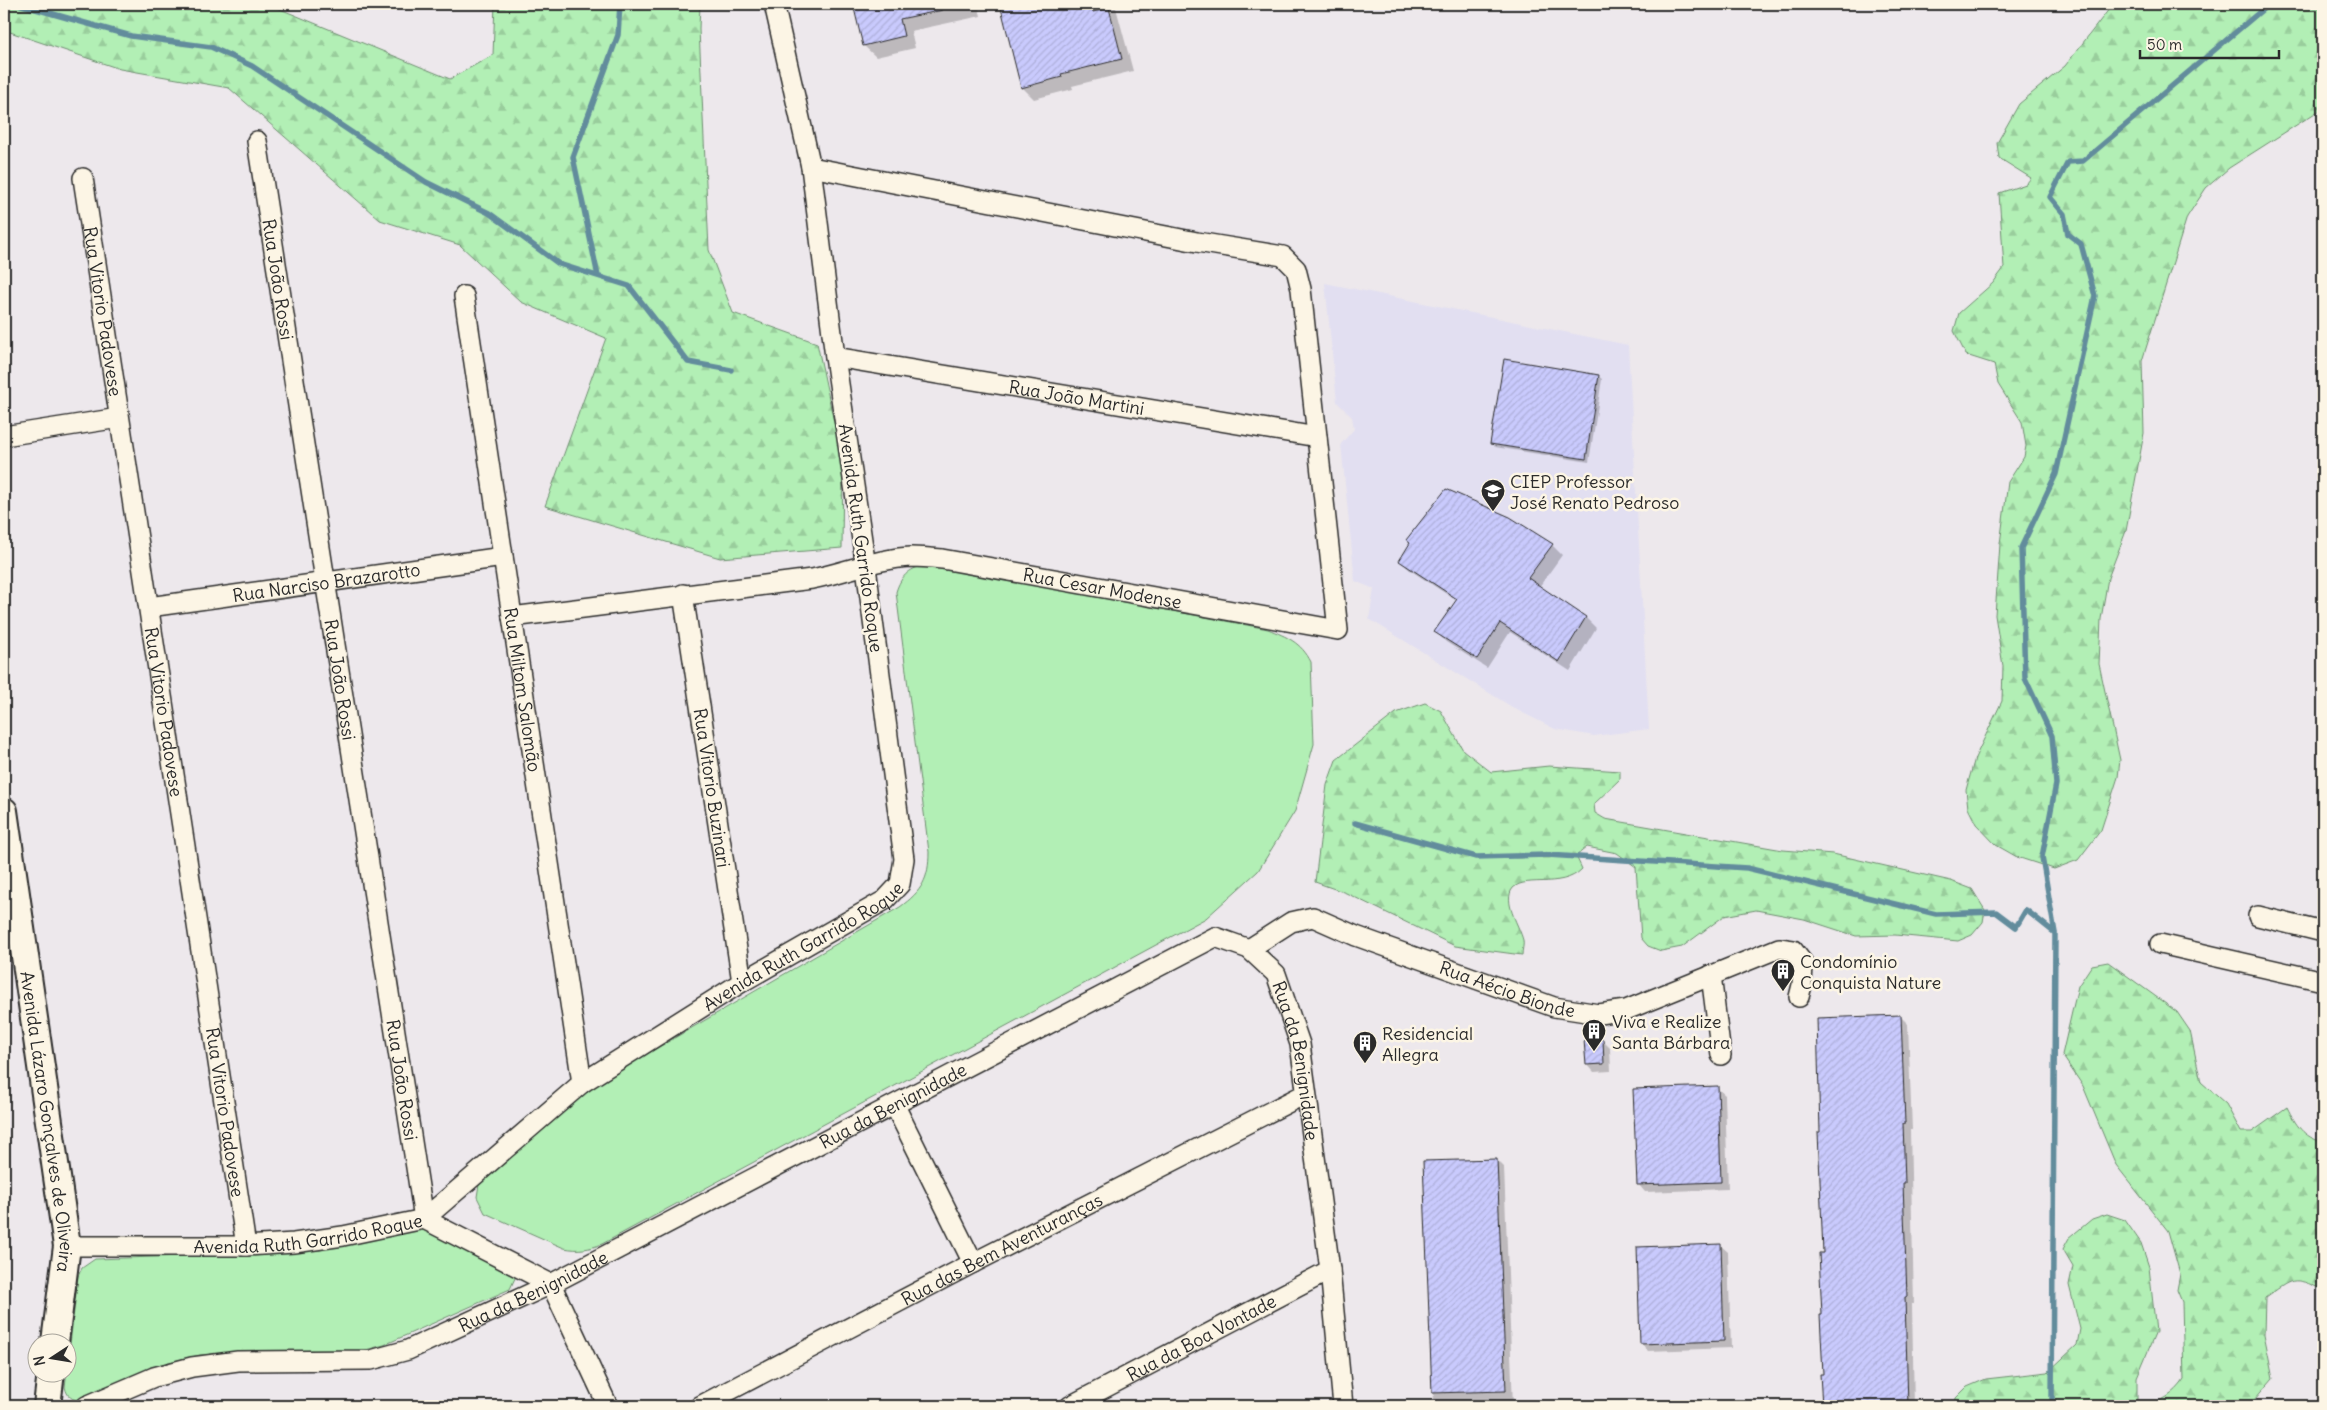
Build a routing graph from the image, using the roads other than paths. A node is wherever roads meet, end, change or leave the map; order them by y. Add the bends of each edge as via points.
1 (774, 4) edge
2 (257, 141) dead end
3 (811, 167) junction
4 (83, 178) dead end
5 (464, 296) dead end
6 (835, 357) junction
7 (119, 418) junction
8 (4, 436) edge
9 (1317, 437) junction
10 (503, 557) junction
11 (866, 567) junction
12 (325, 582) junction
13 (683, 594) junction
14 (149, 608) junction
15 (512, 617) junction
16 (4, 812) edge
17 (2258, 916) dead end
18 (2323, 932) edge
19 (2160, 944) dead end
20 (1248, 949) junction
21 (1711, 975) junction
22 (2323, 980) edge
23 (742, 982) junction
24 (1801, 991) dead end
25 (1721, 1055) dead end
26 (582, 1083) junction
27 (1305, 1094) junction
28 (895, 1106) junction
29 (424, 1219) junction
30 (67, 1246) junction
31 (246, 1246) junction
32 (973, 1263) junction
33 (1330, 1270) junction
34 (551, 1284) junction
35 (56, 1332) edge
36 (50, 1382) edge
37 (47, 1406) edge
38 (86, 1406) edge
39 (608, 1406) edge
40 (700, 1406) edge
41 (1070, 1406) edge
42 (1343, 1406) edge

1 - 3 street, Avenida Ruth Garrido Roque
2 - 12 street, Rua João Rossi
3 - 6 street, Avenida Ruth Garrido Roque
3 - 9 street via 1283,256 1296,269 1301,289
4 - 7 street, Rua Vitorio Padovese
5 - 10 street, Rua Miltom Salomão
6 - 9 street, Rua João Martini
6 - 11 street, Avenida Ruth Garrido Roque
7 - 8 street
7 - 14 street, Rua Vitorio Padovese
9 - 11 street, Rua Cesar Modense via 1338,630 942,559 910,557
10 - 12 street, Rua Narciso Brazarotto
10 - 15 street, Rua Miltom Salomão
11 - 13 street, Rua Cesar Modense via 812,579
11 - 23 street, Avenida Ruth Garrido Roque via 904,859 900,884 885,900
12 - 14 street, Rua Narciso Brazarotto
12 - 29 street, Rua João Rossi
13 - 15 street, Rua Cesar Modense
13 - 23 street, Rua Vitorio Buzinari
14 - 31 street, Rua Vitorio Padovese
15 - 26 street, Rua Miltom Salomão
16 - 30 street, Avenida Lázaro Gonçalves de Oliveira
17 - 18 street
19 - 22 street
20 - 21 street, Rua Aécio Bionde via 1292,922 1313,917 1356,936 1554,1007 1599,1014 1626,1010
20 - 27 street, Rua da Benignidade via 1276,974 1300,1044
20 - 28 street, Rua da Benignidade via 1215,938
21 - 24 street, Rua Aécio Bionde via 1779,948 1793,950 1803,963
21 - 25 street
23 - 26 street, Avenida Ruth Garrido Roque
26 - 29 street, Avenida Ruth Garrido Roque
27 - 32 street, Rua das Bem Aventuranças
27 - 33 street, Rua da Benignidade
28 - 32 street
28 - 34 street, Rua da Benignidade
29 - 31 street, Avenida Ruth Garrido Roque via 343,1236
29 - 34 street
30 - 31 street, Avenida Ruth Garrido Roque
30 - 35 street, Avenida Lázaro Gonçalves de Oliveira
32 - 40 street, Rua das Bem Aventuranças
33 - 41 street, Rua da Boa Vontade
33 - 42 street, Rua da Benignidade
34 - 38 street, Rua da Benignidade via 408,1350 371,1360 238,1361 192,1366 154,1377
34 - 39 street
36 - 37 street

